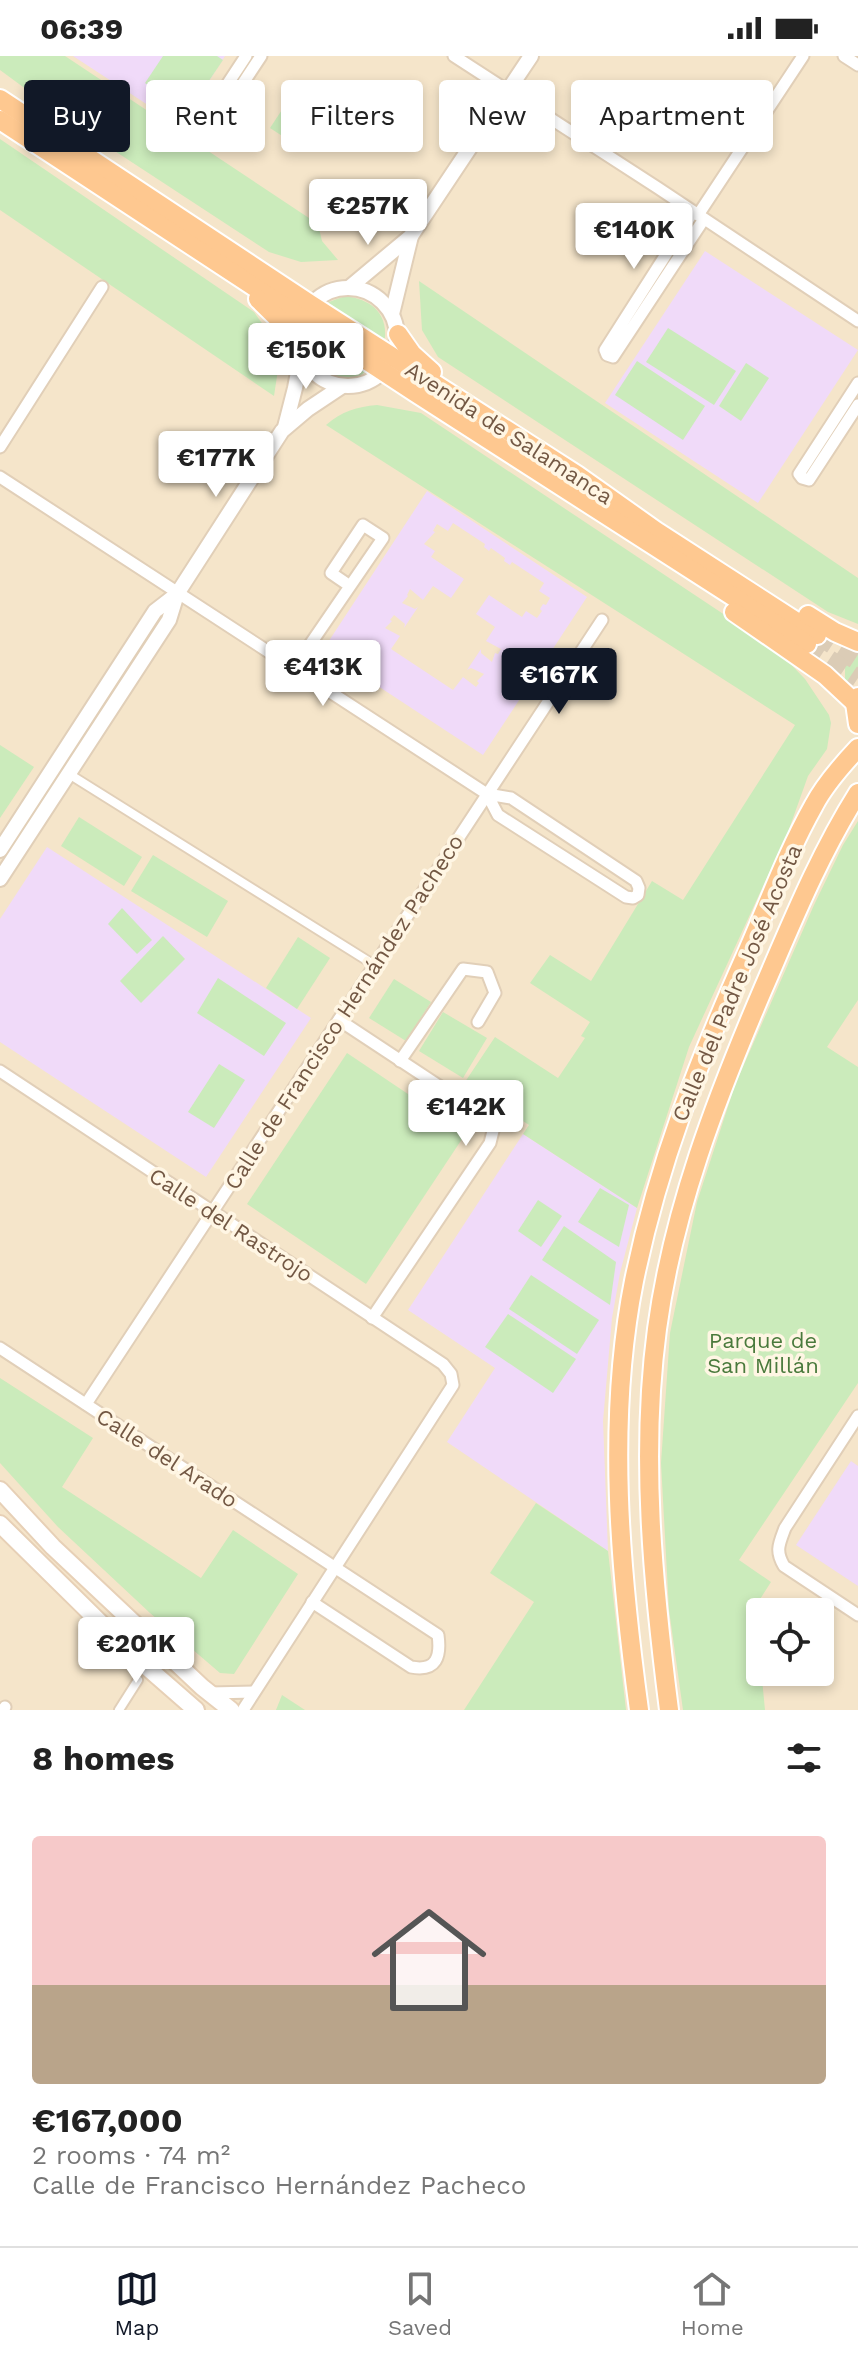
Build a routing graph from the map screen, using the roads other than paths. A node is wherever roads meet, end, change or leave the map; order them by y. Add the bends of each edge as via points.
1 (246, 56) edge
2 (261, 56) edge
3 (454, 56) edge
4 (531, 56) edge
5 (803, 56) edge
6 (844, 56) edge
7 (858, 65) edge
8 (491, 80) edge
9 (515, 80) edge
10 (0, 99) edge
11 (0, 120) edge
12 (555, 122) edge
13 (467, 152) edge
14 (698, 215) junction
15 (411, 236) junction
16 (241, 278) junction
17 (102, 287) dead end
18 (350, 287) junction
19 (306, 311) junction
20 (392, 314) junction
21 (858, 321) edge
22 (398, 334) junction
23 (300, 348) junction
24 (389, 364) junction
25 (858, 383) edge
26 (341, 387) junction
27 (442, 387) junction
28 (858, 405) edge
29 (285, 427) junction
30 (0, 447) edge
31 (0, 477) edge
32 (572, 483) junction
33 (350, 586) junction
34 (177, 594) junction
35 (602, 620) dead end
36 (812, 640) tunnel mouth
37 (858, 642) edge
38 (294, 668) junction
39 (856, 700) edge
40 (858, 724) edge
41 (858, 748) edge
42 (69, 774) junction
43 (858, 793) edge
44 (487, 794) junction
45 (0, 850) edge
46 (0, 879) edge
47 (368, 961) dead end
48 (339, 1020) junction
49 (478, 1022) dead end
50 (400, 1061) junction
51 (0, 1071) edge
52 (212, 1213) junction
53 (372, 1318) junction
54 (0, 1348) edge
55 (86, 1404) junction
56 (858, 1416) edge
57 (0, 1492) edge
58 (2, 1531) edge
59 (53, 1547) junction
60 (335, 1567) junction
61 (312, 1602) junction
62 (858, 1615) edge
63 (106, 1629) junction
64 (138, 1680) dead end
65 (254, 1692) junction
66 (209, 1702) edge
67 (119, 1710) edge
68 (196, 1710) edge
69 (231, 1710) edge
70 (243, 1710) edge
71 (639, 1710) edge
72 (669, 1710) edge

1 - 2 street via 221,94 226,103
3 - 8 street
4 - 9 street
5 - 14 street
6 - 7 street
10 - 19 highway, Avenida de Salamanca
11 - 16 highway, Avenida de Salamanca
12 - 14 street
13 - 15 street
14 - 14 street via 605,350 607,355 613,357
14 - 21 street
15 - 18 street
15 - 20 street
16 - 19 highway, Avenida de Salamanca
16 - 23 highway
17 - 30 street
18 - 19 street via 328,291
18 - 20 street via 372,293
19 - 23 street
19 - 24 highway, Avenida de Salamanca
20 - 22 street
22 - 24 street
22 - 27 highway
23 - 26 street via 321,379
23 - 29 street
24 - 26 street via 368,384
24 - 27 highway, Avenida de Salamanca
24 - 32 highway, Avenida de Salamanca
25 - 28 street via 799,474 802,478 809,480
26 - 29 street
27 - 32 highway, Avenida de Salamanca
29 - 34 street
31 - 34 street
32 - 36 highway, Avenida de Salamanca
32 - 37 highway via 604,485
32 - 39 highway via 598,521
33 - 33 street via 383,538 363,525 331,573
33 - 38 street
34 - 38 street
34 - 42 street via 169,620
34 - 45 street via 155,611
35 - 44 street, Calle de Francisco Hernández Pacheco
38 - 44 street
39 - 40 highway
41 - 71 highway, Calle del Padre José Acosta via 814,804 701,1057 655,1193 634,1282 619,1431 623,1571
42 - 46 street
42 - 47 street
43 - 72 highway, Calle del Padre José Acosta via 809,882 727,1073 683,1203 667,1276 652,1387 650,1497
44 - 44 street via 498,815 626,897 638,895 636,881 511,798
44 - 48 street, Calle de Francisco Hernández Pacheco
48 - 50 street
48 - 52 street, Calle de Francisco Hernández Pacheco
49 - 50 street via 495,993 487,972 463,969
50 - 53 street via 494,1127 490,1143
51 - 52 street, Calle del Rastrojo
52 - 53 street, Calle del Rastrojo
52 - 55 street, Calle de Francisco Hernández Pacheco
53 - 60 street, Calle del Rastrojo via 443,1364 453,1385
54 - 55 street, Calle del Arado
55 - 60 street, Calle del Arado
56 - 62 street via 785,1528 778,1556 784,1566
57 - 58 main road via 9,1512
57 - 59 main road
58 - 59 main road
58 - 63 main road
59 - 66 main road
60 - 61 street
60 - 61 street, Calle del Arado via 438,1635 435,1663 411,1667
61 - 65 street
63 - 66 main road via 134,1641
63 - 68 main road
64 - 67 street
65 - 66 street
65 - 70 street
66 - 69 main road

